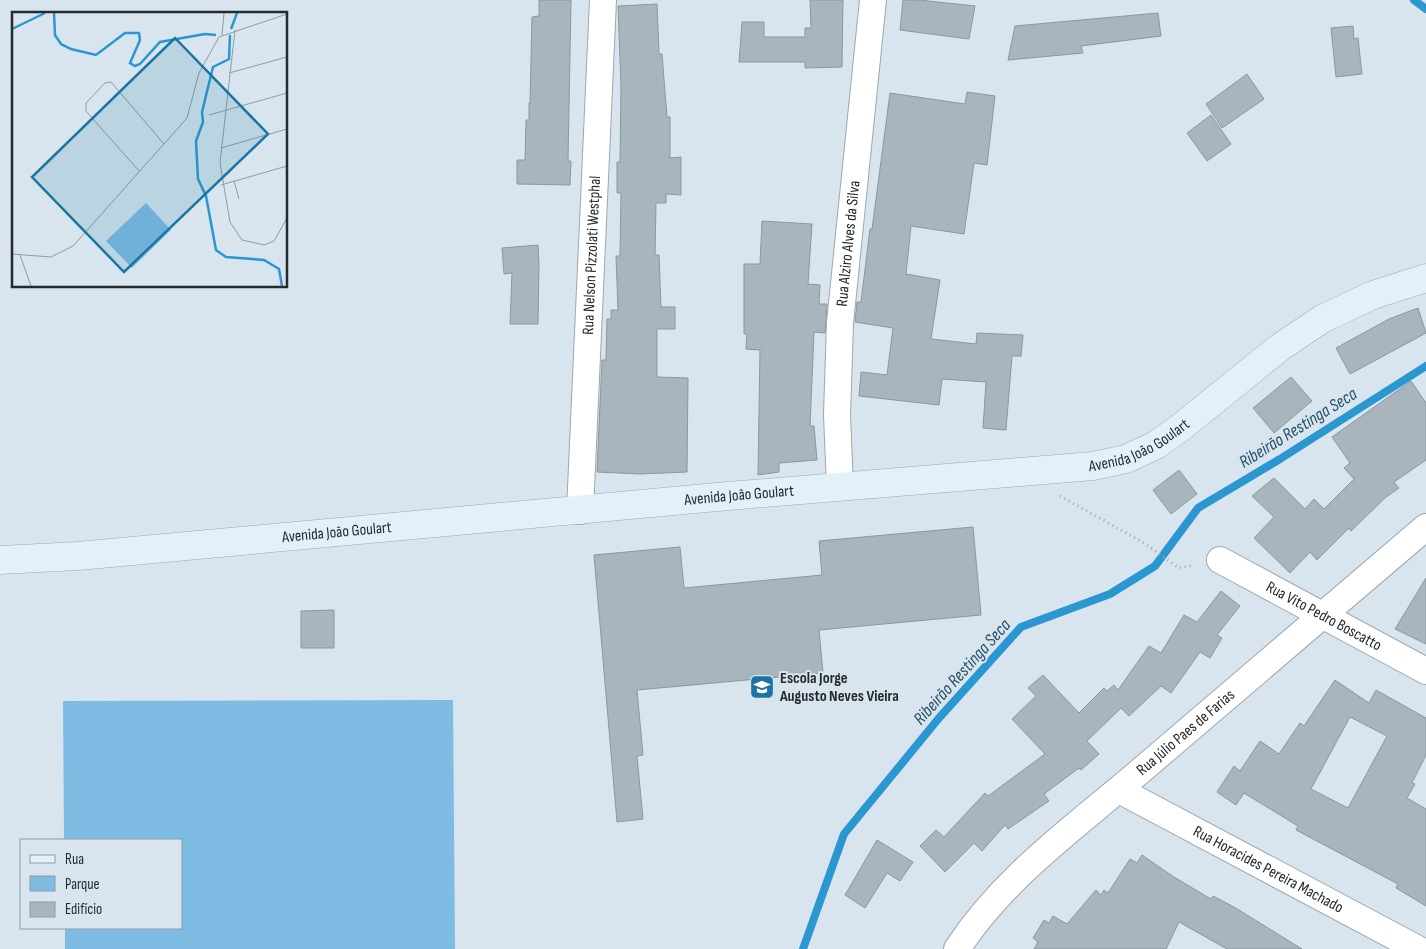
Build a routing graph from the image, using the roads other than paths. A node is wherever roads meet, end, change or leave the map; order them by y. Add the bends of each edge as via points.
1 (603, 0) edge
2 (873, 0) edge
3 (1426, 278) edge
4 (840, 487) junction
5 (580, 511) junction
6 (1426, 527) edge
7 (0, 560) edge
8 (1220, 560) dead end
9 (1322, 616) junction
10 (1426, 671) edge
11 (1119, 790) junction
12 (957, 949) edge
13 (1418, 949) edge

1 - 5 street, Rua Nelson Pizzolati Westphal
2 - 4 street, Rua Alziro Alves da Silva via 840,322 837,415
3 - 4 main road, Avenida João Goulart via 1373,295 1322,319 1280,348 1180,428 1156,445 1126,459 1093,466
4 - 5 main road, Avenida João Goulart
5 - 7 main road, Avenida João Goulart via 78,556
6 - 9 street, Rua Júlio Paes de Farias
8 - 9 street, Rua Vito Pedro Boscatto
9 - 10 street, Rua Vito Pedro Boscatto
9 - 11 street, Rua Júlio Paes de Farias
11 - 12 street, Rua Júlio Paes de Farias via 1028,865 997,897
11 - 13 street, Rua Horacides Pereira Machado

